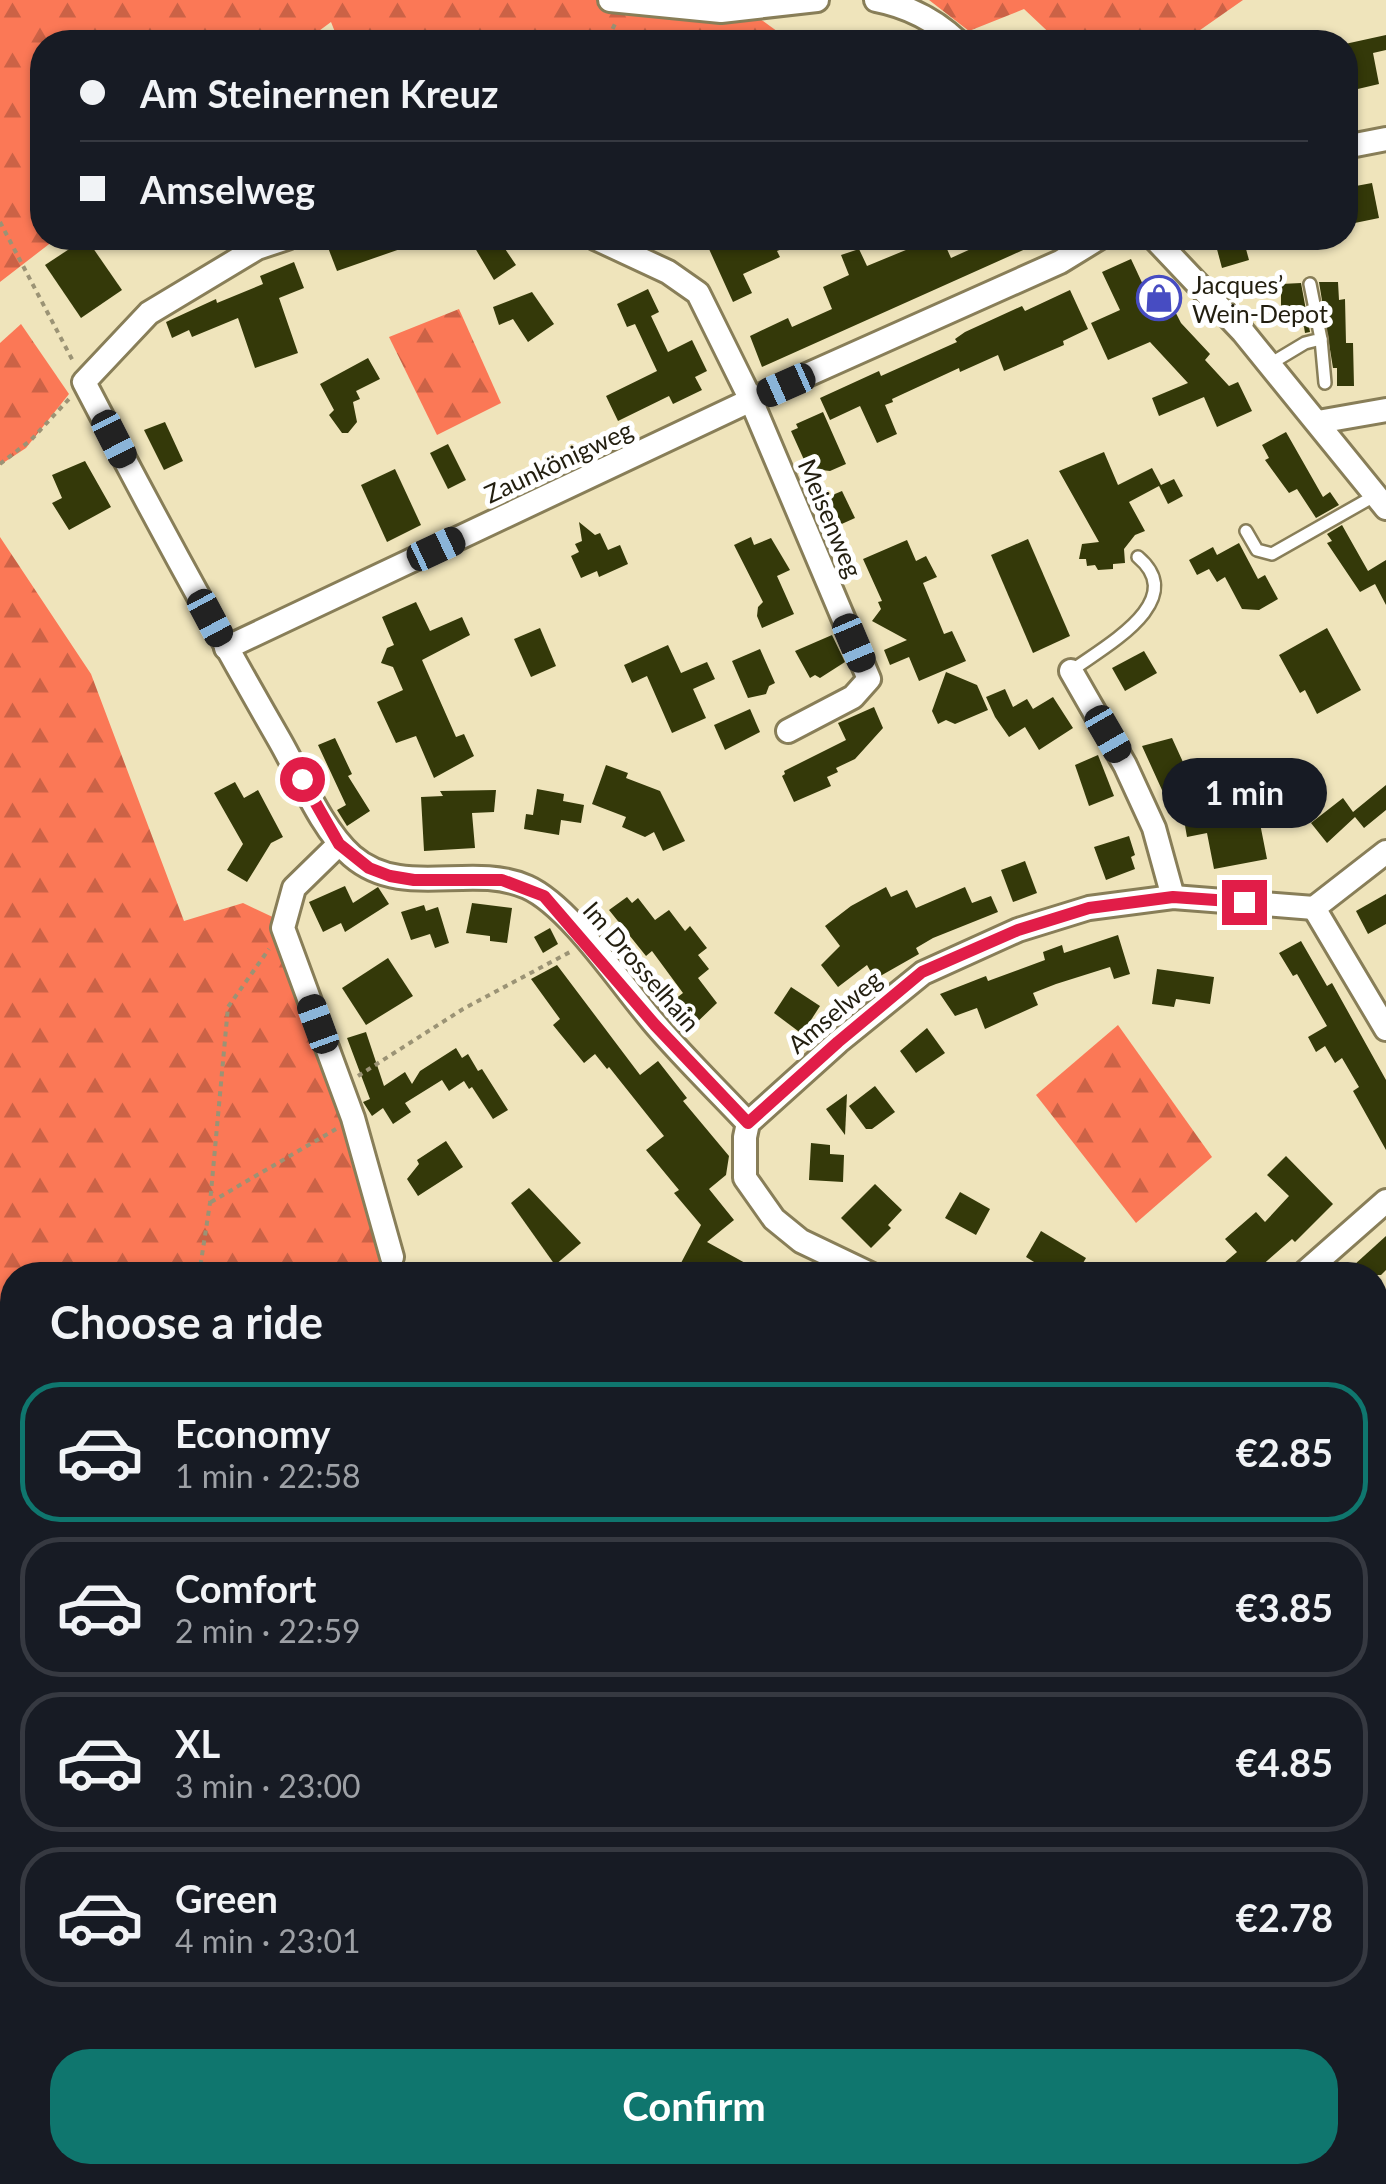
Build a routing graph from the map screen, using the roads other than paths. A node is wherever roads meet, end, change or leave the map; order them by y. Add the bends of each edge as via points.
1 (817, 0) edge
2 (618, 2) edge
3 (891, 2) edge
4 (946, 30) edge
5 (1386, 139) edge
6 (1358, 144) edge
7 (254, 250) edge
8 (621, 250) edge
9 (1079, 250) edge
10 (1165, 250) edge
11 (1310, 284) dead end
12 (1321, 339) junction
13 (1270, 364) junction
14 (1325, 383) dead end
15 (751, 400) junction
16 (1386, 410) edge
17 (1318, 422) junction
18 (1381, 502) edge
19 (1246, 531) dead end
20 (1138, 557) dead end
21 (226, 648) junction
22 (1072, 671) joint
23 (788, 731) dead end
24 (339, 844) junction
25 (1386, 852) edge
26 (1173, 897) junction
27 (1314, 908) junction
28 (1386, 1029) edge
29 (748, 1123) junction
30 (1386, 1201) edge
31 (392, 1258) dead end
32 (845, 1262) edge
33 (1317, 1262) edge

1 - 2 street via 721,11
3 - 4 street
5 - 6 street
7 - 21 street via 149,314 84,382
8 - 15 street via 698,294
9 - 15 street, Zaunkönigweg
10 - 13 street
11 - 12 lane
12 - 13 lane
12 - 14 lane
13 - 17 street
15 - 21 street, Zaunkönigweg
15 - 23 street, Meisenweg via 869,680 852,697
16 - 17 street
17 - 18 street
18 - 19 lane via 1272,554 1258,550
20 - 22 lane via 1156,575 1150,606
21 - 24 street
22 - 26 street via 1126,764 1154,828
24 - 29 street, Im Drosselhain via 390,876 502,880 544,896
24 - 31 street via 294,888 283,928 353,1118
25 - 27 street
26 - 27 street, Amselweg
26 - 29 street, Amselweg via 1089,908 922,972
27 - 28 street
29 - 32 street via 745,1178 774,1220
30 - 33 street

